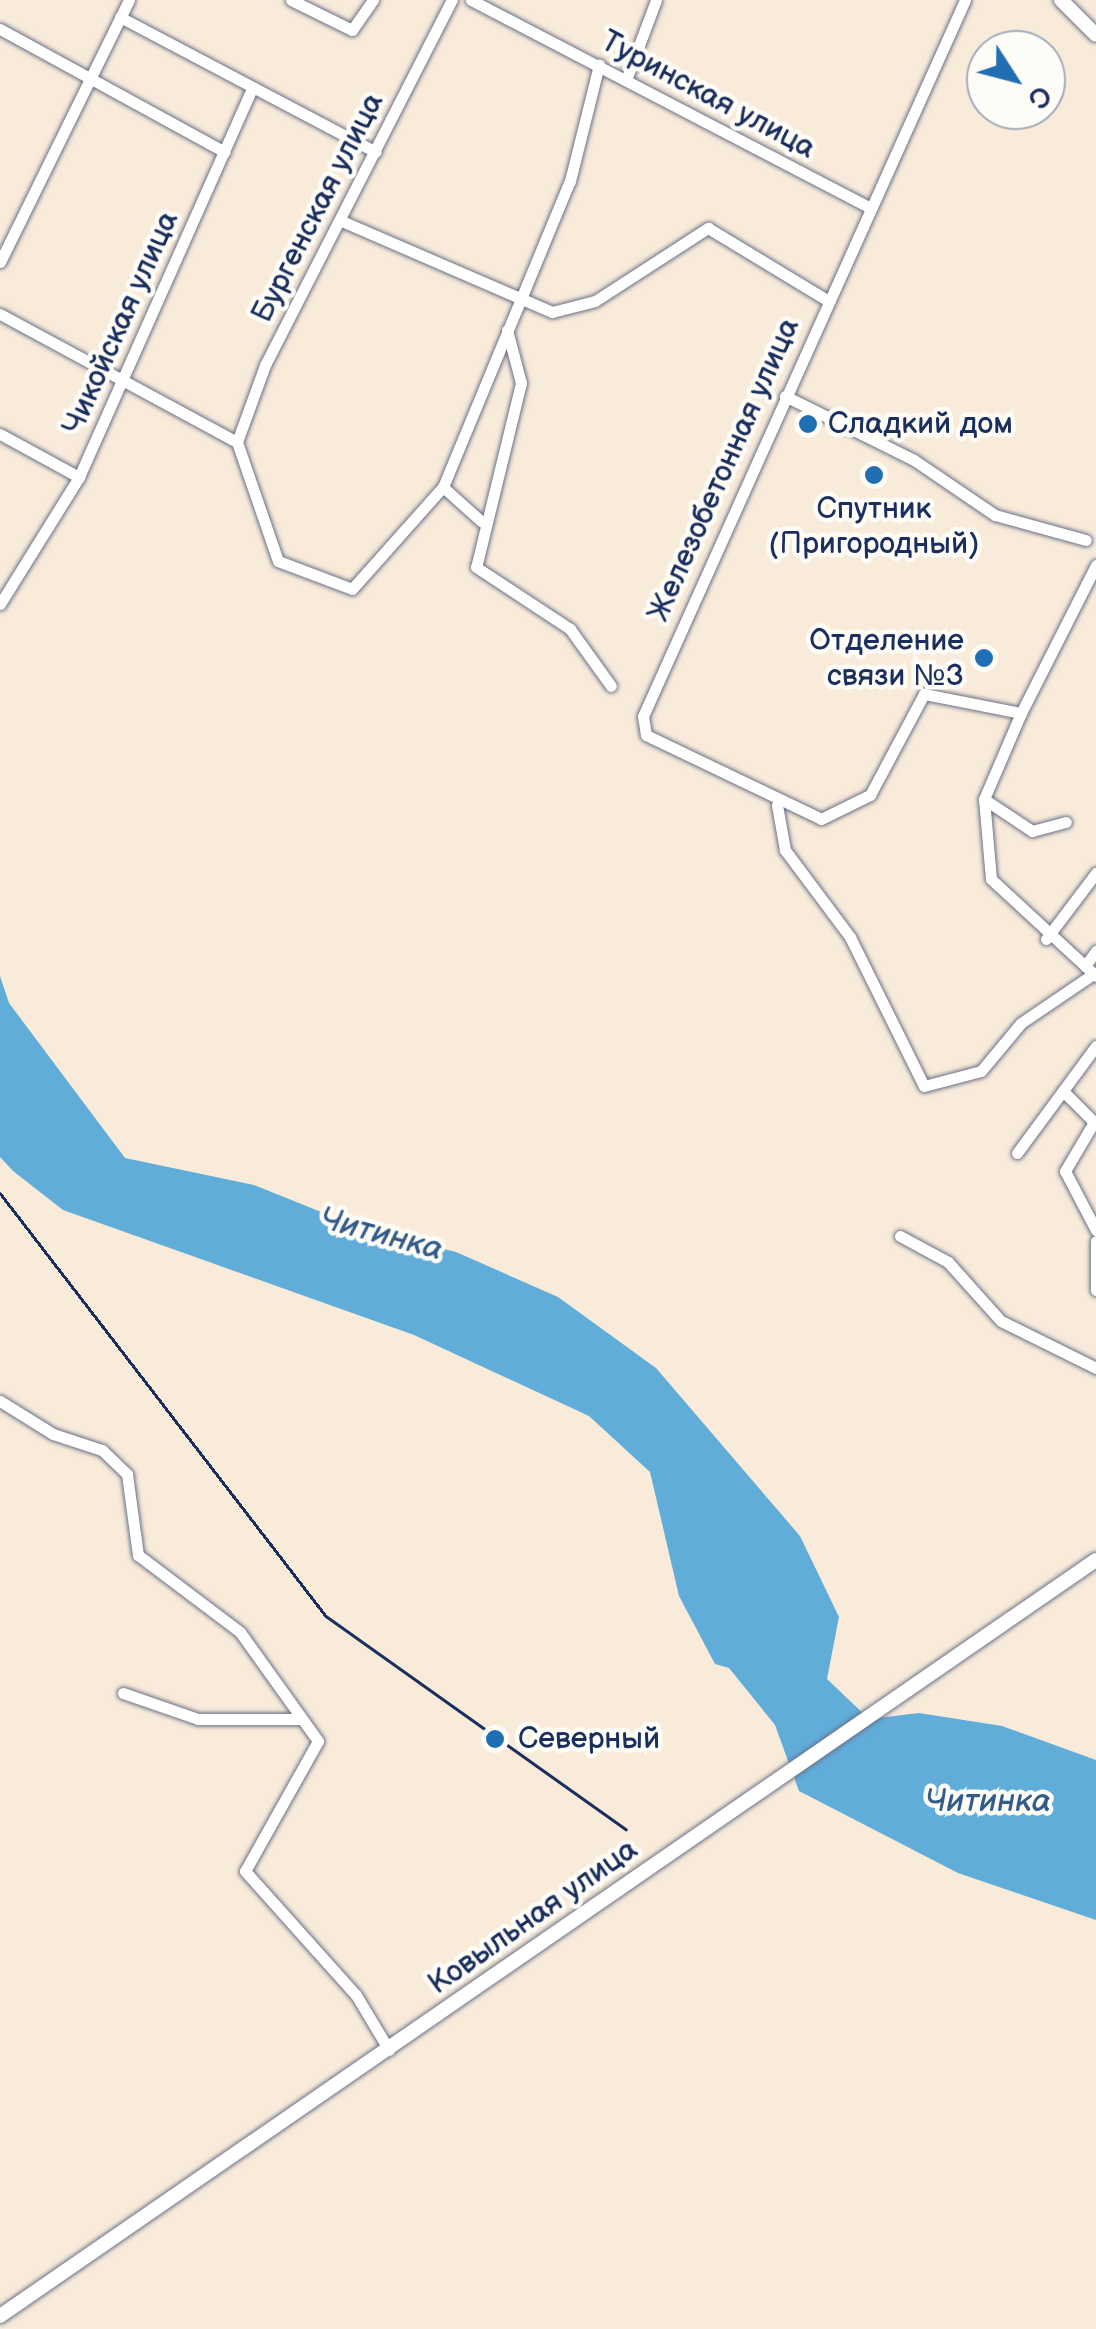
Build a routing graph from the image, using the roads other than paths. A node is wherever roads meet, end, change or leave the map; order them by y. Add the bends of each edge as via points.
1 (128, 0) edge
2 (292, 0) edge
3 (373, 0) edge
4 (452, 0) edge
5 (472, 0) edge
6 (656, 0) edge
7 (964, 0) edge
8 (1061, 0) edge
9 (120, 17) junction
10 (0, 29) edge
11 (1096, 34) edge
12 (599, 65) junction
13 (94, 78) junction
14 (626, 80) junction
15 (252, 90) junction
16 (225, 152) junction
17 (376, 152) junction
18 (868, 207) junction
19 (344, 222) junction
20 (0, 262) edge
21 (827, 300) junction
22 (514, 302) junction
23 (0, 314) edge
24 (507, 330) junction
25 (126, 378) junction
26 (785, 396) junction
27 (0, 434) edge
28 (237, 442) junction
29 (79, 477) junction
30 (443, 487) junction
31 (482, 522) junction
32 (1086, 540) dead end
33 (1096, 565) edge
34 (0, 604) edge
35 (611, 686) dead end
36 (1021, 714) junction
37 (984, 799) junction
38 (777, 804) junction
39 (1066, 822) dead end
40 (1096, 873) edge
41 (1046, 938) junction
42 (1096, 951) edge
43 (1091, 972) edge
44 (1096, 1046) edge
45 (1062, 1091) junction
46 (1017, 1153) dead end
47 (1096, 1230) edge
48 (900, 1236) dead end
49 (1096, 1241) edge
50 (1096, 1290) edge
51 (1096, 1368) edge
52 (0, 1401) edge
53 (1096, 1560) edge
54 (123, 1693) dead end
55 (302, 1718) junction
56 (389, 2050) junction
57 (0, 2316) edge

1 - 9 street
2 - 3 street via 356,30
4 - 17 street, Бургенская улица
5 - 12 street, Туринская улица
6 - 14 street
7 - 18 street, Железобетонная улица
8 - 11 main road
9 - 13 street
9 - 15 street
10 - 13 street
12 - 14 street, Туринская улица
12 - 22 street via 570,181
13 - 16 street
13 - 20 street
14 - 18 street, Туринская улица
15 - 16 street, Чикойская улица
15 - 17 street
16 - 25 street, Чикойская улица
17 - 19 street, Бургенская улица
18 - 21 street, Железобетонная улица
19 - 22 street
19 - 28 street, Бургенская улица via 265,365
21 - 22 street via 708,228 595,301 552,312
21 - 26 street, Железобетонная улица
22 - 24 street
23 - 25 street
24 - 30 street
24 - 31 street via 522,383
25 - 28 street
25 - 29 street, Чикойская улица
26 - 32 street via 914,460 995,515
26 - 38 street, Железобетонная улица via 643,716 660,747
27 - 29 street
28 - 30 street via 278,561 352,590
29 - 34 street, Чикойская улица via 17,566
30 - 31 street
31 - 35 street via 480,572 570,629
33 - 36 street
36 - 37 street
36 - 38 street, Железобетонная улица via 924,694 870,795 822,819
37 - 39 street via 1032,831
37 - 41 street via 993,887
38 - 43 street via 785,850 850,937 924,1086 981,1070 1021,1023
40 - 41 street
41 - 43 street
42 - 43 street
44 - 45 street
45 - 46 street
45 - 47 street via 1094,1122 1065,1171
48 - 51 street via 948,1262 1002,1321
49 - 50 street
52 - 55 street via 52,1434 102,1450 128,1474 138,1555 240,1632
53 - 56 main road, Ковыльная улица
54 - 55 street via 198,1719
55 - 56 street via 318,1754 246,1871 356,1995
56 - 57 main road, Ковыльная улица

